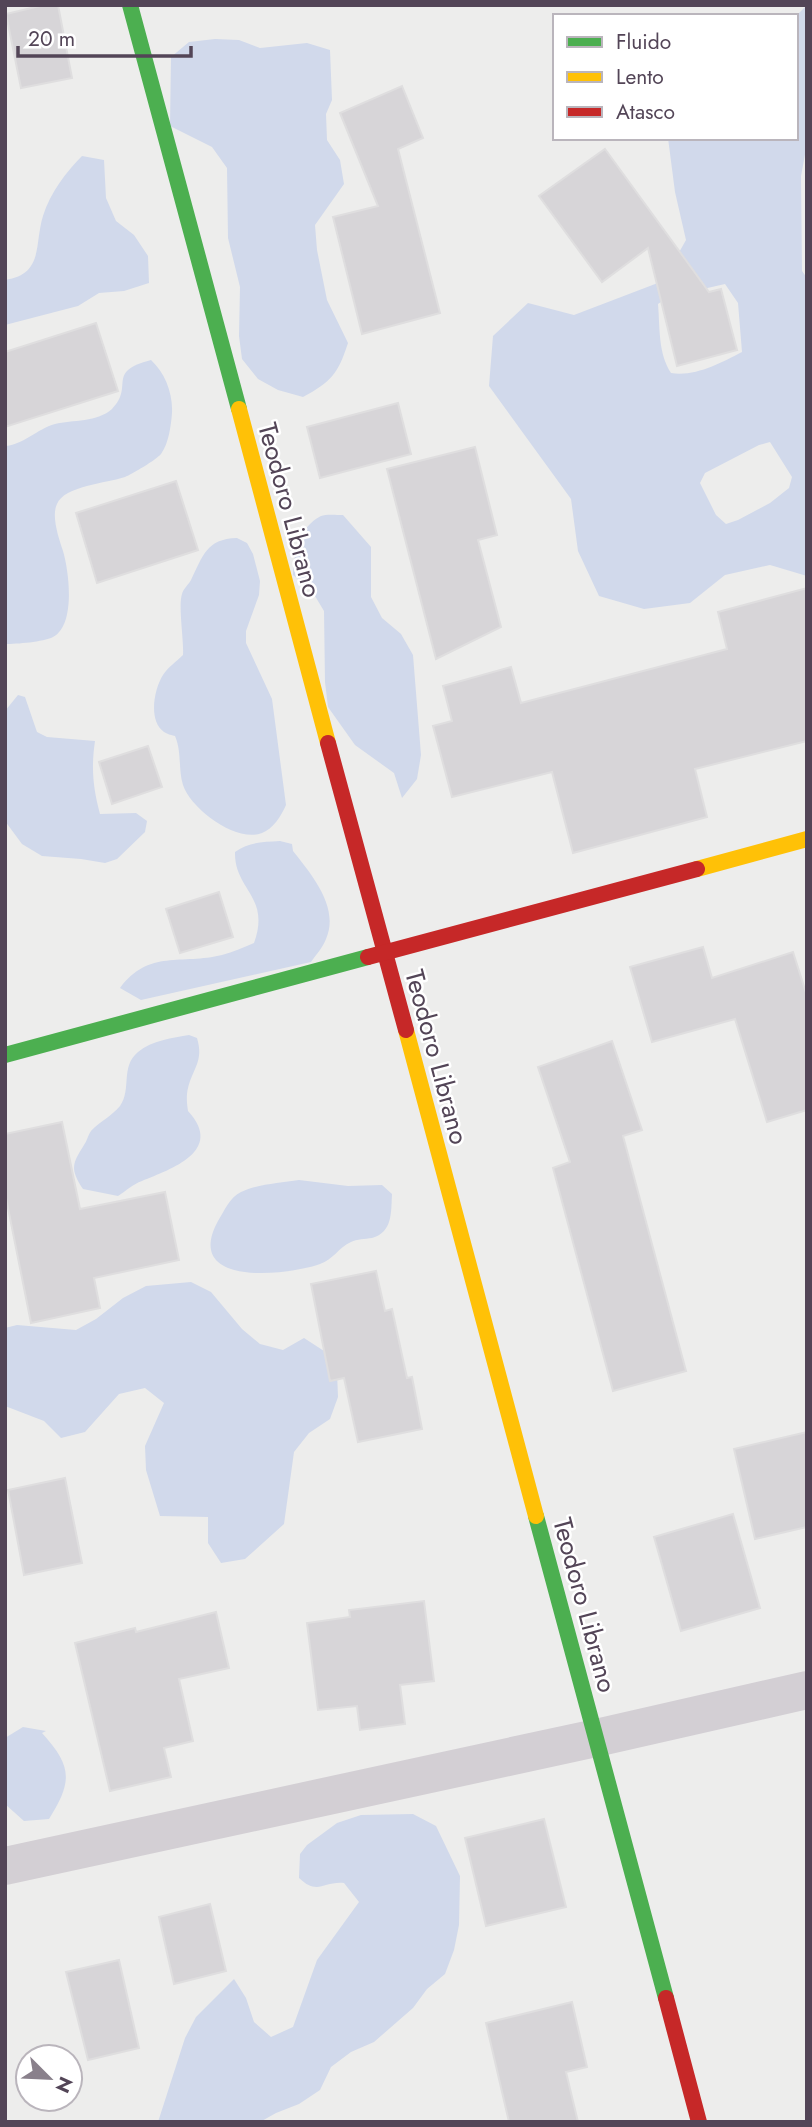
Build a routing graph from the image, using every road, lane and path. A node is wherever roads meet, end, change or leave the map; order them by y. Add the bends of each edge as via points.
1 (130, 5) edge
2 (807, 839) edge
3 (383, 953) junction
4 (5, 1055) edge
5 (807, 1690) edge
6 (596, 1738) junction
7 (5, 1866) edge
8 (699, 2122) edge

1 - 3 main road, Teodoro Librano
2 - 3 main road
3 - 4 main road
3 - 6 main road, Teodoro Librano
5 - 6 street
6 - 7 street
6 - 8 main road, Teodoro Librano

